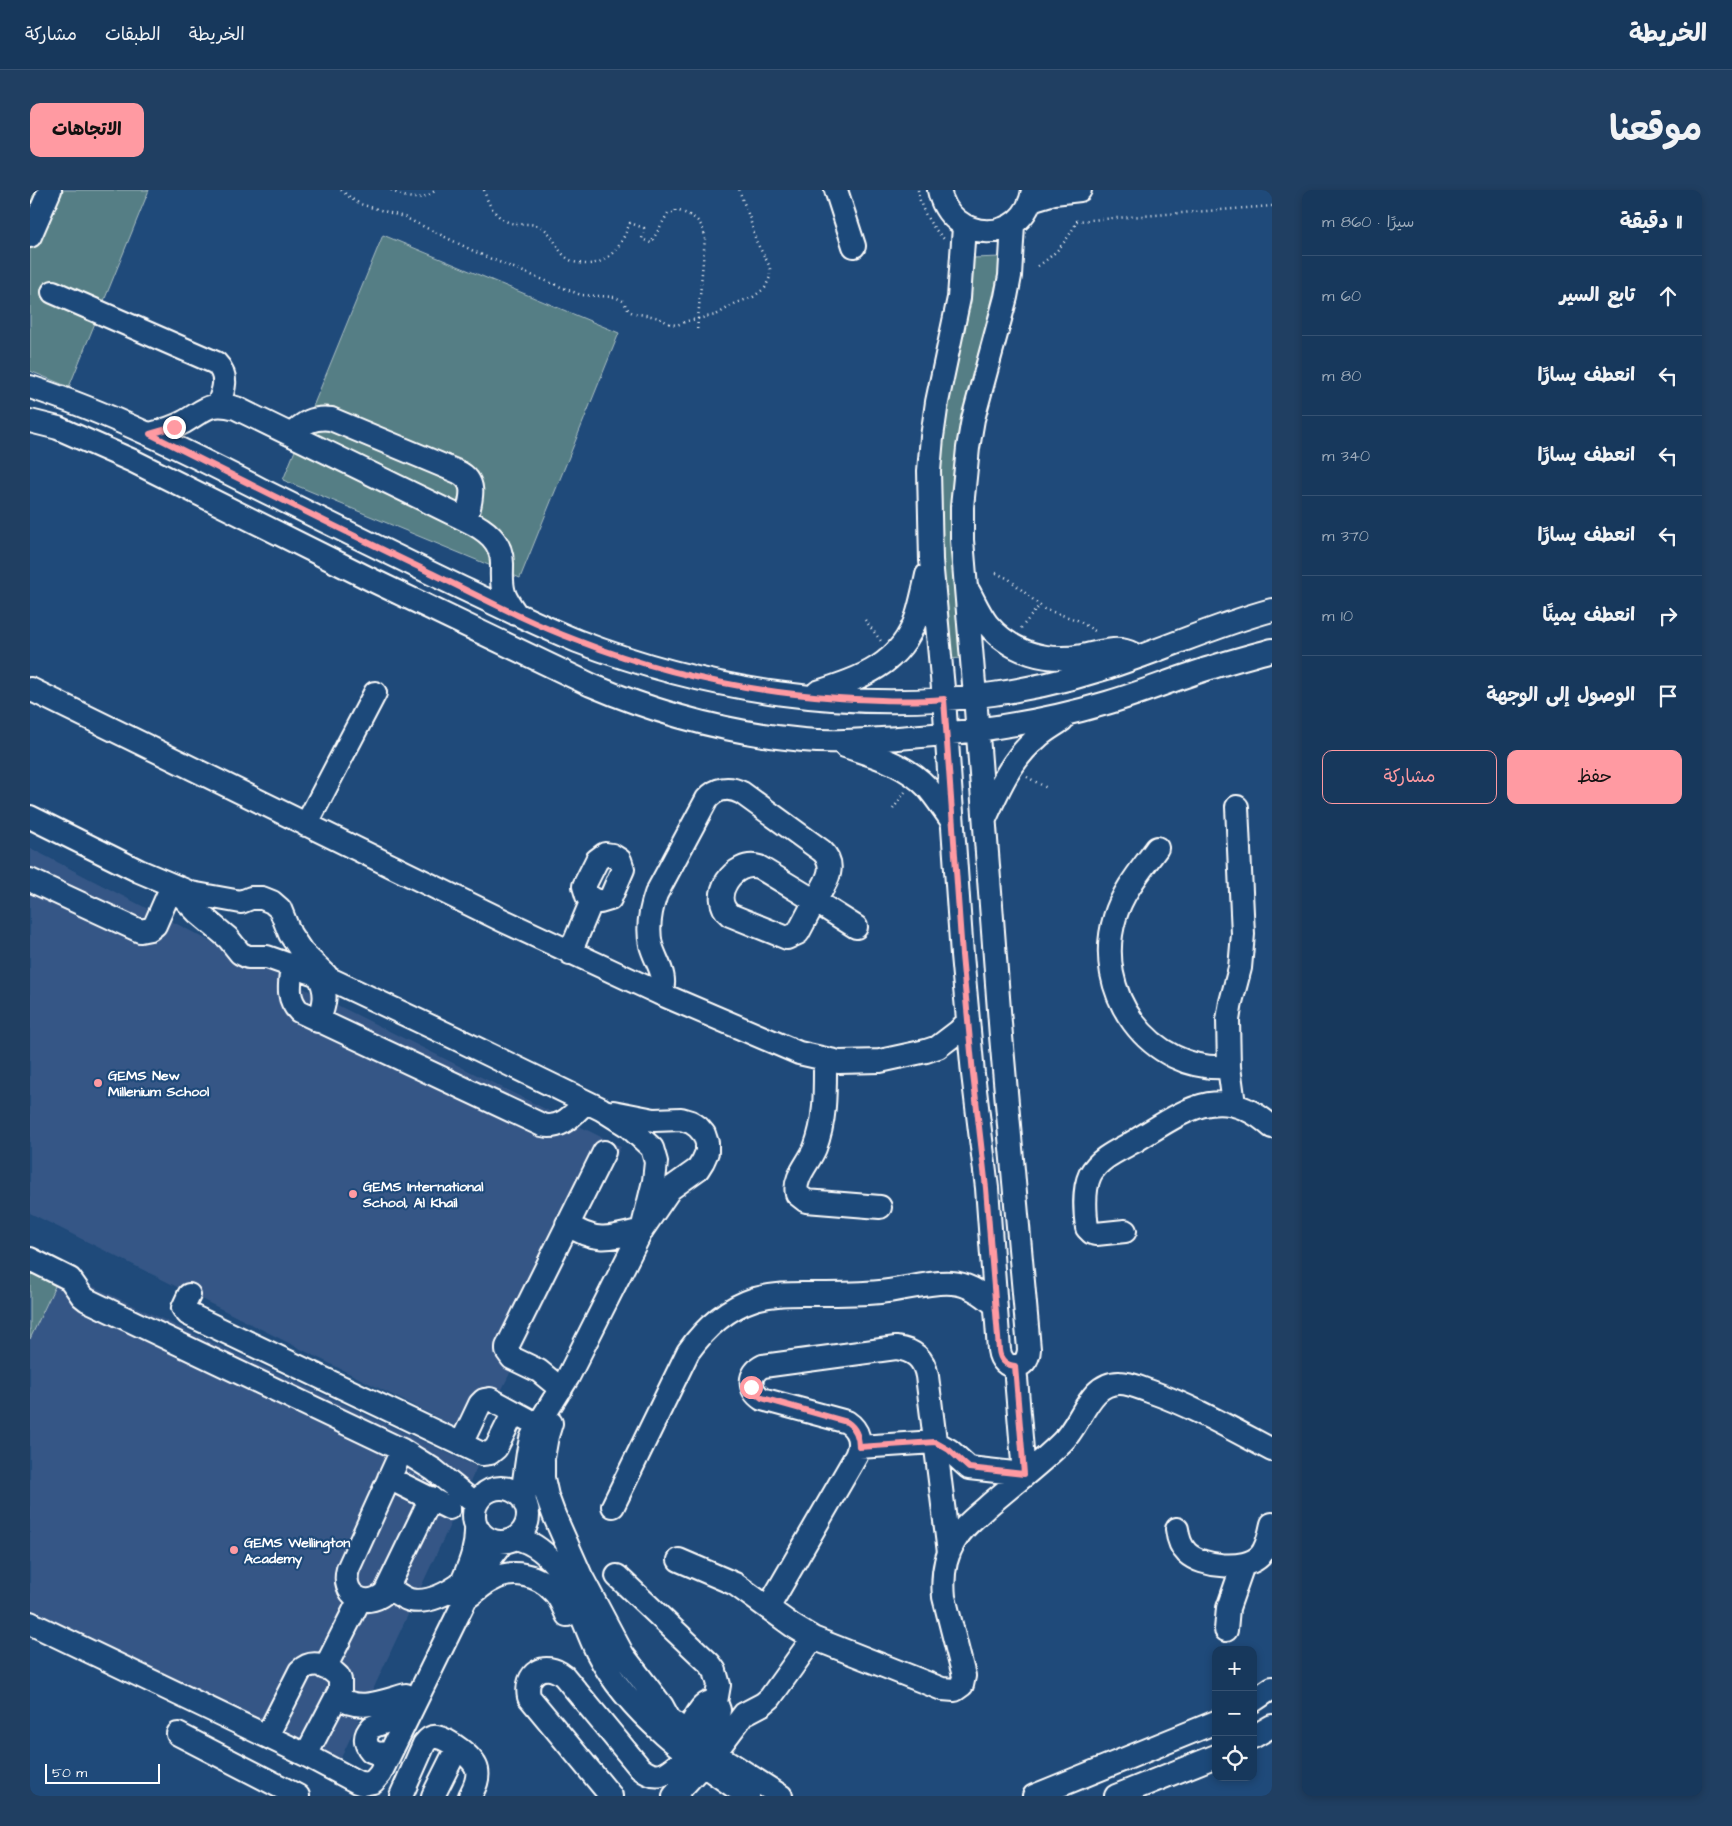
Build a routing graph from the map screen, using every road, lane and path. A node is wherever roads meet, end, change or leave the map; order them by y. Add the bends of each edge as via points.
1 (50, 190) edge
2 (342, 190) edge
3 (391, 190) edge
4 (436, 190) edge
5 (484, 190) edge
6 (739, 190) edge
7 (836, 190) edge
8 (938, 190) edge
9 (1080, 190) edge
10 (1032, 195) edge
11 (1272, 206) edge
12 (1013, 224) junction
13 (964, 227) junction
14 (30, 236) edge
15 (854, 246) dead end
16 (1038, 266) dead end
17 (53, 292) dead end
18 (698, 319) junction
19 (697, 331) dead end
20 (30, 387) edge
21 (218, 405) junction
22 (30, 421) edge
23 (150, 434) junction
24 (292, 435) junction
25 (466, 520) junction
26 (931, 560) junction
27 (996, 573) dead end
28 (964, 584) junction
29 (1039, 606) junction
30 (1272, 610) edge
31 (516, 614) junction
32 (865, 620) dead end
33 (1095, 631) dead end
34 (1008, 643) junction
35 (1272, 650) edge
36 (893, 655) junction
37 (1138, 657) junction
38 (30, 689) edge
39 (375, 693) dead end
40 (806, 696) junction
41 (976, 696) junction
42 (944, 699) junction
43 (1074, 712) junction
44 (978, 731) junction
45 (946, 735) junction
46 (829, 740) junction
47 (1011, 767) junction
48 (1047, 788) dead end
49 (1237, 807) dead end
50 (30, 817) edge
51 (985, 820) junction
52 (952, 822) junction
53 (306, 825) junction
54 (1157, 848) dead end
55 (30, 880) edge
56 (172, 886) junction
57 (592, 900) dead end
58 (856, 927) dead end
59 (570, 952) junction
60 (292, 966) junction
61 (326, 978) junction
62 (661, 994) junction
63 (318, 1021) junction
64 (968, 1021) junction
65 (926, 1051) junction
66 (825, 1060) junction
67 (1229, 1067) junction
68 (973, 1074) junction
69 (1234, 1104) junction
70 (594, 1106) junction
71 (1272, 1127) edge
72 (604, 1152) dead end
73 (880, 1207) dead end
74 (568, 1224) junction
75 (642, 1230) junction
76 (1125, 1231) dead end
77 (30, 1259) edge
78 (189, 1296) dead end
79 (995, 1305) junction
80 (1015, 1366) junction
81 (562, 1389) junction
82 (508, 1409) junction
83 (538, 1425) junction
84 (935, 1442) junction
85 (461, 1444) junction
86 (859, 1447) junction
87 (402, 1450) junction
88 (1272, 1450) edge
89 (1024, 1474) junction
90 (390, 1478) junction
91 (476, 1504) junction
92 (612, 1506) dead end
93 (1272, 1524) edge
94 (476, 1526) junction
95 (518, 1526) junction
96 (1176, 1529) dead end
97 (949, 1553) junction
98 (678, 1560) dead end
99 (1243, 1565) junction
100 (582, 1576) junction
101 (617, 1576) dead end
102 (389, 1588) junction
103 (463, 1591) junction
104 (360, 1599) junction
105 (768, 1608) junction
106 (30, 1623) edge
107 (1226, 1630) dead end
108 (813, 1638) junction
109 (325, 1668) junction
110 (1272, 1688) edge
111 (406, 1695) junction
112 (336, 1696) junction
113 (1257, 1697) edge
114 (1272, 1702) edge
115 (1257, 1712) edge
116 (1212, 1724) edge
117 (1272, 1726) edge
118 (178, 1734) dead end
119 (267, 1736) junction
120 (1213, 1736) edge
121 (1255, 1736) edge
122 (700, 1746) junction
123 (457, 1748) junction
124 (390, 1752) junction
125 (306, 1755) junction
126 (1212, 1758) edge
127 (363, 1788) edge
128 (298, 1796) edge
129 (388, 1796) edge
130 (401, 1796) edge
131 (433, 1796) edge
132 (470, 1796) edge
133 (611, 1796) edge
134 (674, 1796) edge
135 (748, 1796) edge
136 (781, 1796) edge
137 (799, 1796) edge
138 (1034, 1796) edge
139 (1062, 1796) edge
140 (1116, 1796) edge

1 - 14 street
2 - 18 path via 360,204 404,217 484,256 581,295 615,297 633,313 659,318 674,325
3 - 4 path via 418,199
5 - 18 path via 499,217 544,229 567,258 584,264 600,262 615,251 630,223 644,228 642,239 651,243 668,213 676,210 694,216 703,227 705,238
6 - 18 path via 756,240 768,262 770,277 760,293 716,315
7 - 15 street
8 - 13 street via 946,211
9 - 10 street
10 - 12 street via 1025,211
11 - 16 path via 1077,221 1057,251
12 - 13 street via 994,231
12 - 28 street via 1006,297 968,448 962,507
13 - 26 street via 958,298 932,436
17 - 21 street via 216,363 225,379
18 - 19 path
20 - 23 street
21 - 23 street via 200,411 174,427
21 - 24 street via 236,408
22 - 46 street via 58,428 133,462 392,590 617,696 714,726 783,738
23 - 31 street
24 - 25 street
24 - 25 street via 305,423 331,419 458,472 468,478 472,489
25 - 31 street via 486,530 497,544 503,563 503,592
26 - 36 street via 916,617 904,642
26 - 42 street
27 - 29 path via 1009,579
28 - 34 street via 988,625
28 - 41 street
29 - 33 path via 1077,620
29 - 34 path
30 - 37 street
31 - 40 street via 575,640 672,672
32 - 36 path
34 - 37 street via 1050,658 1079,657 1116,649
35 - 43 street
36 - 40 street via 864,676
37 - 41 street via 1062,681
38 - 53 street
39 - 53 street
40 - 42 street via 914,702
41 - 42 street
41 - 44 street
42 - 45 street
43 - 44 street
43 - 47 street via 1037,737
44 - 45 street
44 - 51 street
45 - 46 street
45 - 52 street
46 - 52 street via 902,767 927,787
47 - 48 path
47 - 51 street
49 - 67 street via 1243,934 1240,968 1228,1020
50 - 56 street
51 - 80 street via 1029,1349 1024,1363
52 - 64 street
53 - 59 street
54 - 67 street via 1129,886 1115,917 1110,950 1114,983 1128,1014 1149,1040 1162,1050 1194,1066
55 - 56 street via 140,932 154,924
56 - 60 street via 240,953 248,957 267,957
56 - 61 street via 213,898 241,902 262,898 272,902 280,909 302,952
57 - 59 street
58 - 62 street via 815,902 831,871 826,855 736,790 723,788 711,794 652,906 649,931 663,974
59 - 62 street
60 - 61 street
60 - 63 street via 291,1001 299,1011
61 - 63 street via 326,1001
61 - 70 street
62 - 66 street via 799,1053
63 - 70 street via 542,1125 563,1123
64 - 65 street via 949,1040
64 - 68 street
65 - 66 street via 866,1062
65 - 68 street via 952,1057
66 - 73 street via 822,1123 814,1152 796,1183 797,1194 806,1201
67 - 69 street
68 - 79 street
69 - 71 street via 1261,1117
69 - 76 street via 1201,1105 1186,1110 1106,1158 1093,1170 1086,1186 1087,1228 1096,1234
70 - 75 street via 640,1136 655,1154 654,1181
70 - 75 street via 645,1119 682,1119 691,1122 704,1134 707,1152 703,1161 670,1189
72 - 74 street
74 - 75 street via 598,1238
74 - 81 street via 507,1347 512,1358 539,1371
75 - 81 street
77 - 87 street via 70,1279 88,1300
78 - 85 street via 184,1305 186,1313
79 - 80 street via 1000,1355 1005,1363
79 - 92 street via 971,1288 944,1283 880,1292 772,1295 739,1306 710,1325 688,1352
80 - 89 street
81 - 83 street
81 - 100 street via 547,1436 543,1478 554,1516
82 - 83 street
82 - 85 street via 490,1399 481,1402
82 - 85 street via 496,1448 490,1453 482,1454
83 - 95 street via 528,1453
84 - 86 street
84 - 86 street via 926,1368 911,1351 896,1348 763,1366 755,1372 751,1387 757,1396 847,1422 858,1435
84 - 89 street via 969,1468
84 - 97 street
86 - 105 street
87 - 90 street
87 - 91 street via 434,1470
88 - 89 street via 1197,1410 1131,1385 1116,1383 1101,1388 1093,1395 1067,1438
89 - 97 street via 971,1521 954,1541
90 - 102 street via 440,1503
90 - 104 street via 346,1576 349,1590
91 - 94 street via 473,1511
91 - 95 street via 486,1492 501,1488 515,1492
93 - 99 street via 1264,1551
94 - 95 street via 486,1539 494,1542
94 - 103 street via 473,1556
95 - 100 street via 535,1523 566,1554
95 - 103 street
95 - 122 street via 529,1541 559,1568 598,1653 646,1717
96 - 99 street via 1180,1542 1194,1558 1216,1564
97 - 108 street via 943,1586 964,1671 964,1680 959,1688 946,1690
98 - 105 street via 735,1584
99 - 107 street via 1228,1608
100 - 122 street via 623,1656 662,1706 671,1710
101 - 122 street via 714,1670 719,1685 716,1702 719,1714
102 - 103 street via 409,1600
102 - 104 street via 379,1598
103 - 111 street
103 - 122 street via 505,1575 532,1576 544,1582 561,1602 600,1678 624,1712 667,1746
103 - 124 street
104 - 109 street
105 - 108 street
106 - 119 street
108 - 122 street via 770,1698
109 - 112 street via 340,1680
109 - 119 street via 313,1663 300,1671
110 - 113 street
111 - 112 street via 364,1706 346,1703
111 - 124 street via 395,1718 372,1727 366,1736 365,1742 371,1751 379,1754
112 - 125 street
114 - 115 street
116 - 138 street
117 - 121 street
118 - 128 street
119 - 125 street
120 - 139 street
122 - 133 street via 667,1772 650,1775 644,1772 564,1676 552,1669 538,1672 529,1682 529,1697
122 - 134 street
122 - 135 street
122 - 136 street
122 - 137 street
123 - 130 street via 438,1737 426,1741
123 - 131 street
123 - 132 street via 474,1760 477,1770 478,1779
124 - 127 street via 377,1779
125 - 127 street
126 - 140 street
127 - 129 street

